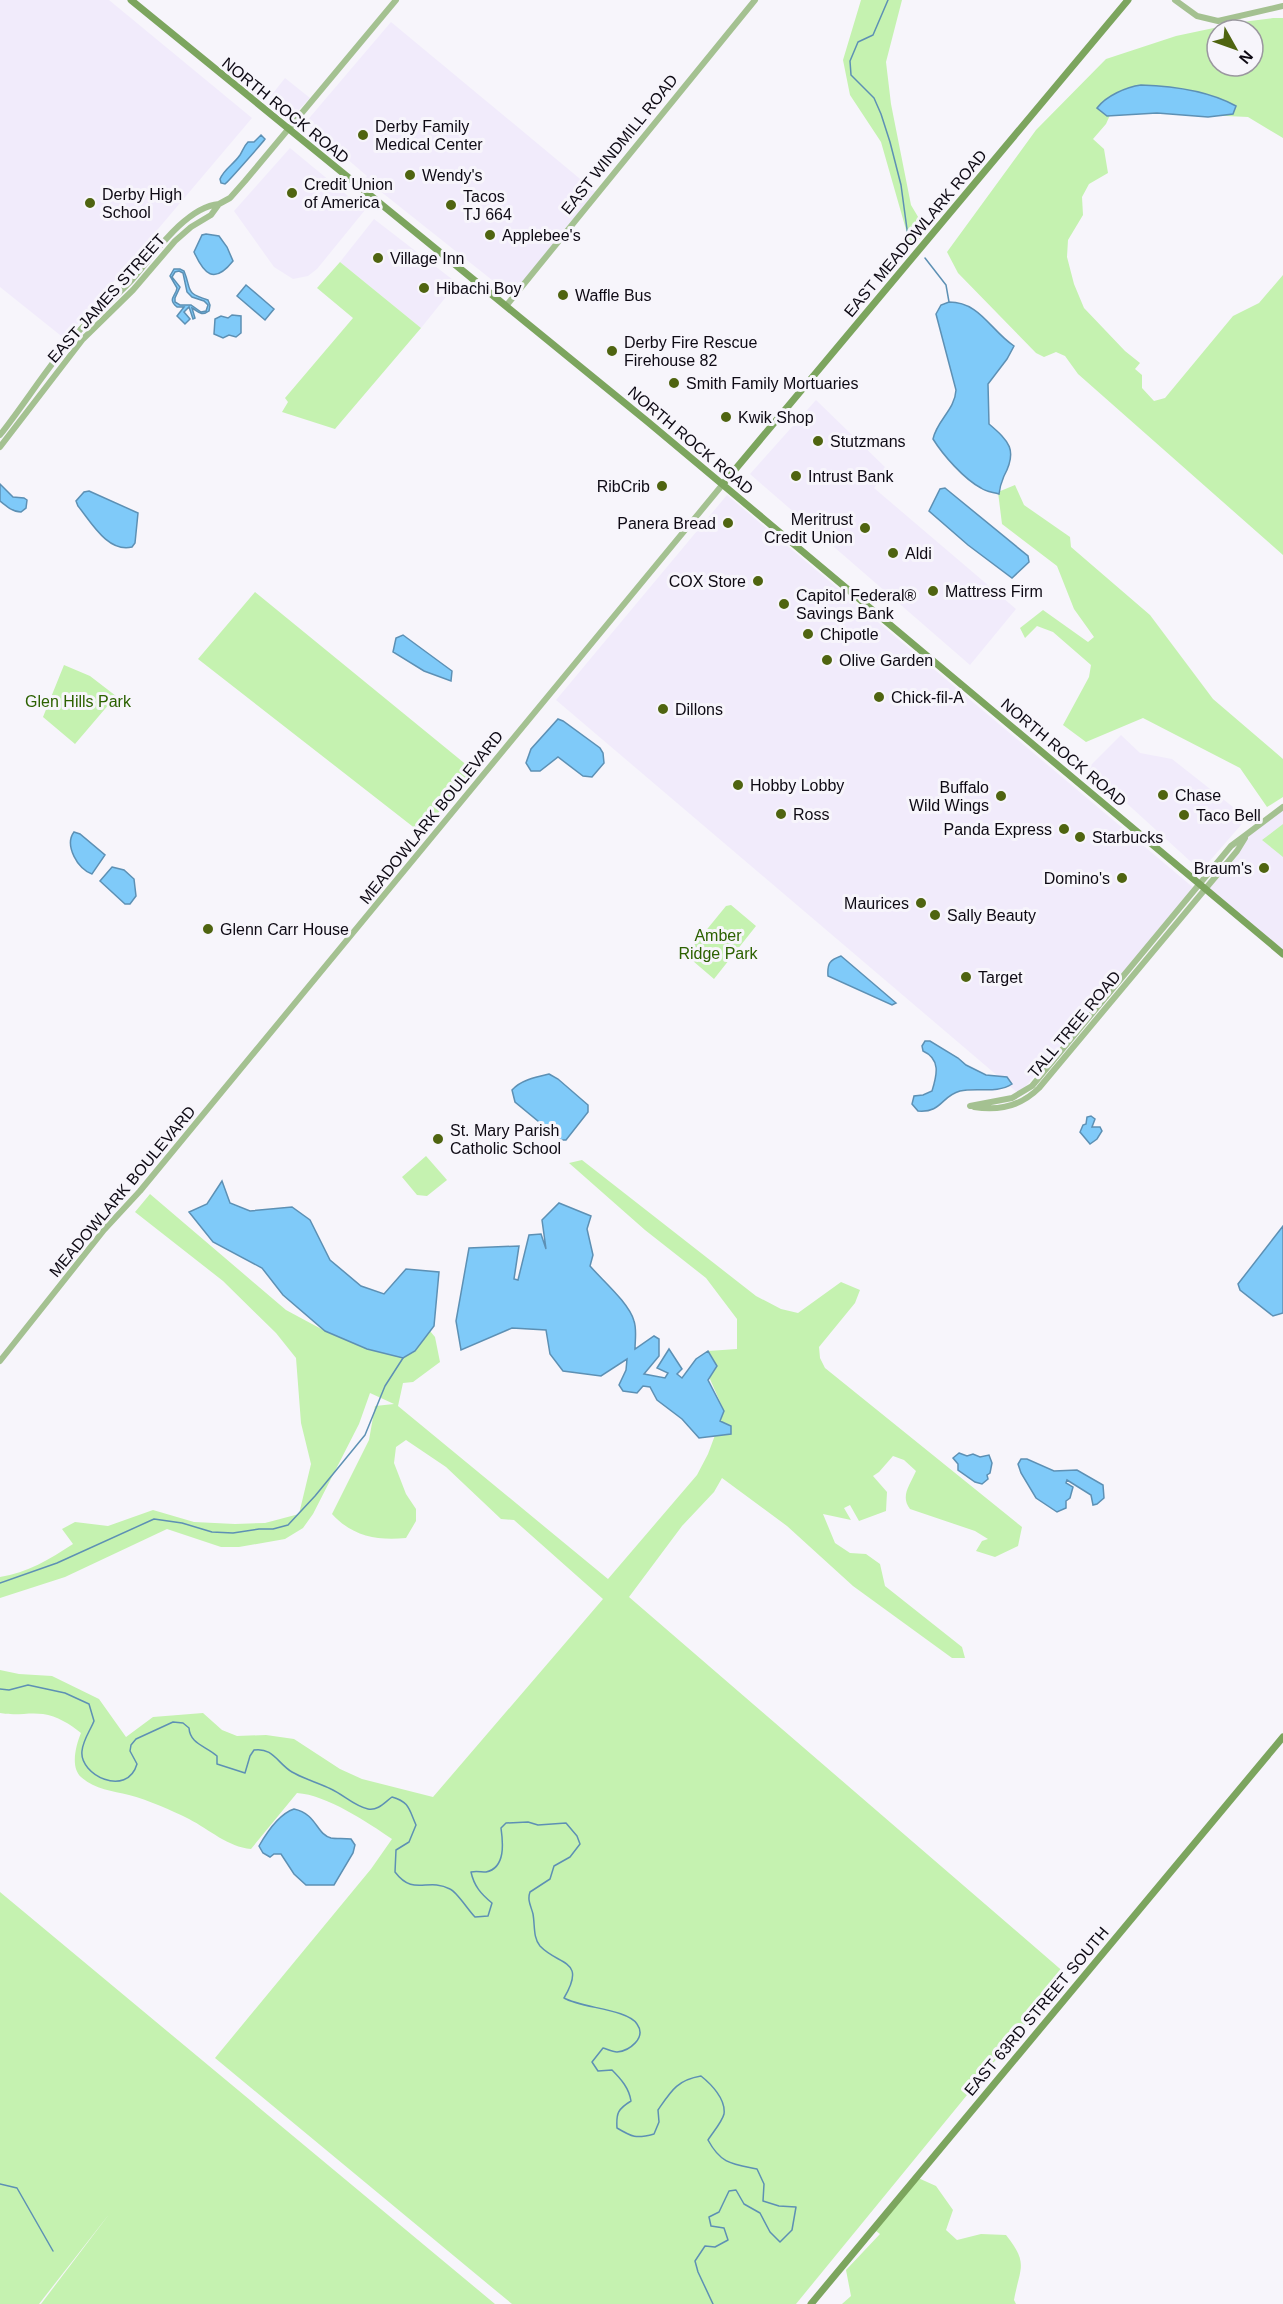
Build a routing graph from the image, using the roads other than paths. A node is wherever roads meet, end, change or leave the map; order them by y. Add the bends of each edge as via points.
1 (131, 0) edge
2 (396, 0) edge
3 (755, 0) edge
4 (1128, 0) edge
5 (1175, 0) edge
6 (1283, 6) edge
7 (288, 130) junction
8 (219, 204) junction
9 (506, 306) junction
10 (0, 435) edge
11 (0, 447) edge
12 (723, 484) junction
13 (1283, 807) edge
14 (1202, 886) junction
15 (1283, 954) edge
16 (0, 1361) edge
17 (1283, 1737) edge
18 (811, 2304) edge

1 - 7 main road, NORTH ROCK ROAD
2 - 7 street, EAST JAMES STREET
3 - 9 street, EAST WINDMILL ROAD
4 - 12 main road, EAST MEADOWLARK ROAD
5 - 6 street via 1197,16 1218,21
7 - 8 street, EAST JAMES STREET via 235,193
7 - 9 main road, NORTH ROCK ROAD
8 - 10 street, EAST JAMES STREET via 192,216 165,240 132,280 78,332
8 - 11 street, EAST JAMES STREET via 211,215 175,241 83,339
9 - 12 main road, NORTH ROCK ROAD
12 - 14 main road, NORTH ROCK ROAD
12 - 16 street, MEADOWLARK BOULEVARD
13 - 14 street, TALL TREE ROAD via 1247,836
14 - 14 street, TALL TREE ROAD via 1032,1086 1012,1098 970,1106 1004,1107 1031,1096
14 - 15 main road, NORTH ROCK ROAD
17 - 18 main road, EAST 63RD STREET SOUTH

